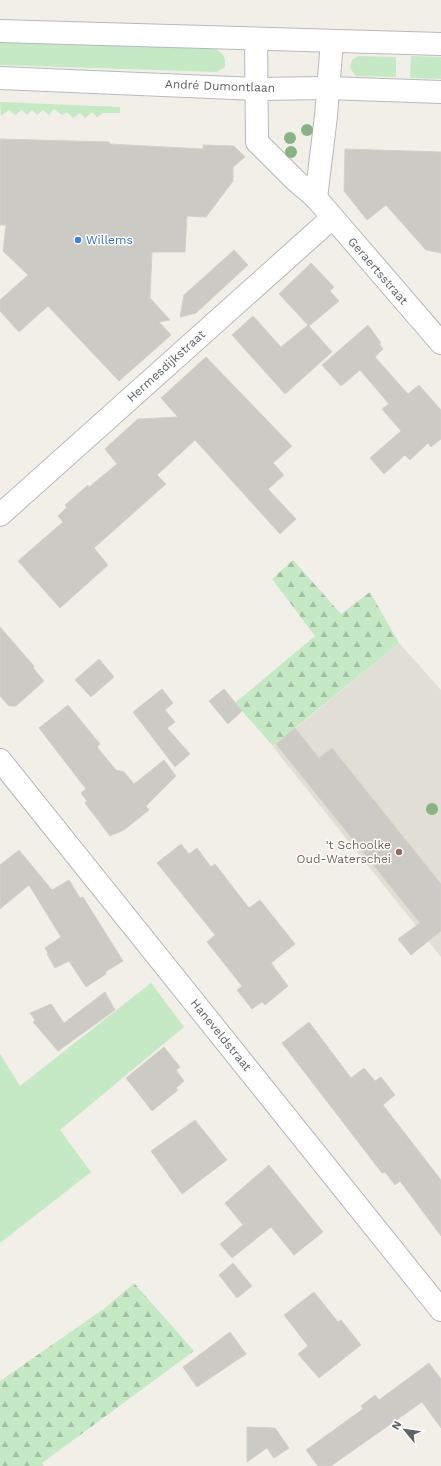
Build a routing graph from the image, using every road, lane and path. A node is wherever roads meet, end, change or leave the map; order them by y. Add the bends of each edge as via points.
1 (0, 31) edge
2 (256, 40) junction
3 (332, 41) junction
4 (441, 44) edge
5 (0, 78) edge
6 (328, 88) junction
7 (257, 89) junction
8 (441, 92) edge
9 (316, 198) junction
10 (332, 218) junction
11 (441, 343) edge
12 (0, 515) edge
13 (0, 760) edge
14 (441, 1310) edge

1 - 2 street
2 - 3 street
2 - 7 street, Geraertsstraat
3 - 4 street
3 - 6 street
5 - 7 street, André Dumontlaan
6 - 7 street, André Dumontlaan
6 - 8 street, André Dumontlaan
6 - 9 street
7 - 9 street, Geraertsstraat via 257,142
9 - 10 street, Geraertsstraat
10 - 11 street, Geraertsstraat
10 - 12 street, Hermesdijkstraat
13 - 14 street, Haneveldstraat

